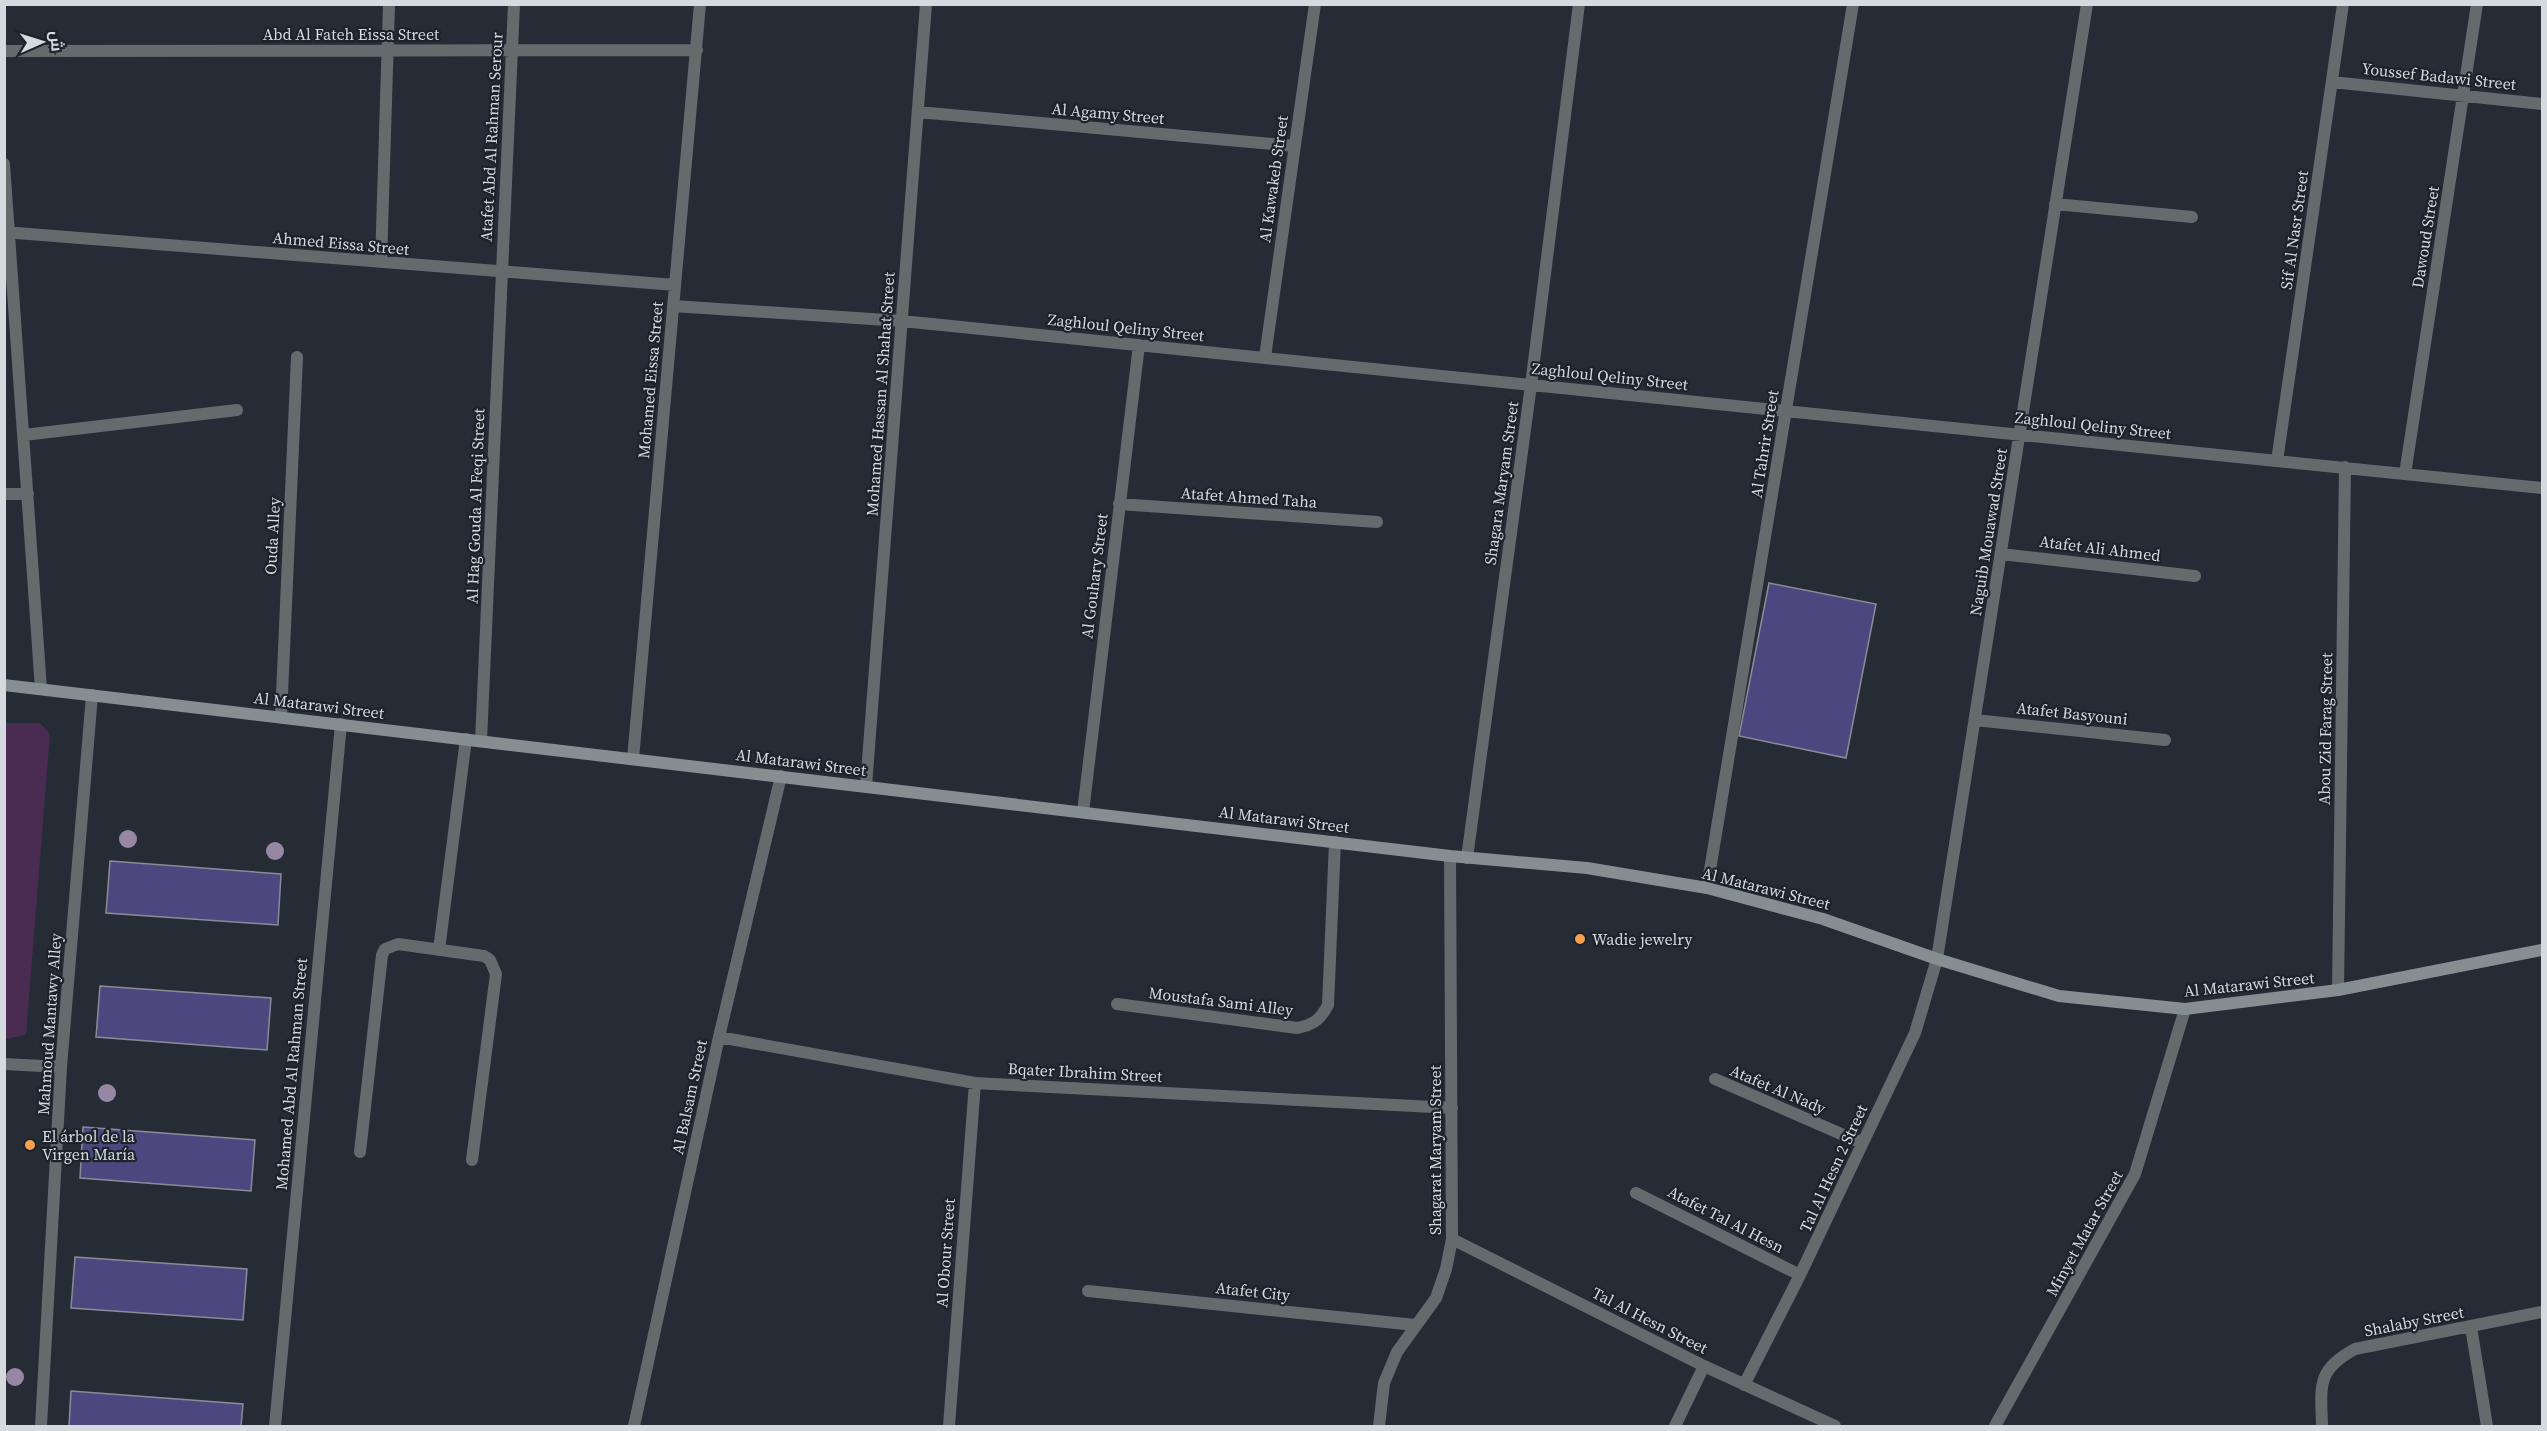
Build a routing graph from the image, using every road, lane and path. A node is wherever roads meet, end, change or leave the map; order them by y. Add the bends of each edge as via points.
1 (389, 4) edge
2 (514, 4) edge
3 (700, 4) edge
4 (927, 4) edge
5 (1315, 4) edge
6 (1579, 4) edge
7 (1853, 4) edge
8 (2087, 4) edge
9 (2343, 4) edge
10 (2477, 4) edge
11 (386, 50) junction
12 (512, 50) junction
13 (696, 50) junction
14 (4, 51) edge
15 (2332, 82) junction
16 (2463, 96) junction
17 (2542, 104) edge
18 (918, 112) junction
19 (1295, 147) junction
20 (4, 164) edge
21 (2055, 204) junction
22 (2192, 217) dead end
23 (7, 232) edge
24 (381, 262) junction
25 (501, 272) junction
26 (675, 285) junction
27 (673, 306) junction
28 (902, 321) junction
29 (1138, 345) junction
30 (297, 357) dead end
31 (1265, 357) junction
32 (1531, 385) junction
33 (237, 410) dead end
34 (1786, 411) junction
35 (24, 435) junction
36 (2020, 435) junction
37 (2277, 461) junction
38 (2345, 468) junction
39 (2405, 474) junction
40 (2542, 488) edge
41 (4, 494) edge
42 (28, 494) junction
43 (1119, 504) junction
44 (1377, 522) dead end
45 (2001, 554) junction
46 (2195, 576) dead end
47 (4, 684) edge
48 (41, 689) junction
49 (93, 695) junction
50 (281, 717) junction
51 (1975, 720) junction
52 (341, 724) junction
53 (466, 739) junction
54 (2165, 740) dead end
55 (481, 741) junction
56 (633, 759) junction
57 (781, 776) junction
58 (866, 786) junction
59 (1083, 812) junction
60 (1335, 842) junction
61 (1449, 856) junction
62 (1467, 858) junction
63 (1707, 888) junction
64 (439, 950) junction
65 (2542, 950) edge
66 (1937, 958) junction
67 (2338, 990) junction
68 (1117, 1004) dead end
69 (2185, 1010) junction
70 (719, 1037) junction
71 (4, 1064) edge
72 (61, 1067) junction
73 (1715, 1079) dead end
74 (975, 1083) junction
75 (1452, 1108) junction
76 (1862, 1143) junction
77 (360, 1152) dead end
78 (472, 1160) dead end
79 (1636, 1193) dead end
80 (1452, 1239) junction
81 (1800, 1275) junction
82 (1088, 1291) dead end
83 (2542, 1312) edge
84 (1415, 1325) junction
85 (2471, 1327) junction
86 (1704, 1366) junction
87 (1744, 1385) junction
88 (41, 1426) edge
89 (275, 1426) edge
90 (634, 1426) edge
91 (949, 1426) edge
92 (1379, 1426) edge
93 (1675, 1426) edge
94 (1835, 1426) edge
95 (1995, 1426) edge
96 (2322, 1426) edge
97 (2487, 1426) edge

1 - 11 street
2 - 12 street, Atafet Abd Al Rahman Serour
3 - 13 street, Mohamed Eissa Street
4 - 18 street, Mohamed Hassan Al Shahat Street
5 - 19 street, Al Kawakeb Street
6 - 32 street, Shagara Maryam Street
7 - 34 street, Al Tahrir Street
8 - 21 street, Naguib Mouawad Street
9 - 15 street, Sif Al Nasr Street
10 - 16 street, Dawoud Street
11 - 12 street, Abd Al Fateh Eissa Street
11 - 14 street, Abd Al Fateh Eissa Street
11 - 24 street
12 - 13 street, Abd Al Fateh Eissa Street
12 - 25 street, Atafet Abd Al Rahman Serour
13 - 26 street, Mohamed Eissa Street
15 - 16 street, Youssef Badawi Street
15 - 37 street, Sif Al Nasr Street
16 - 17 street, Youssef Badawi Street
16 - 39 street, Dawoud Street
18 - 19 street, Al Agamy Street
18 - 28 street, Mohamed Hassan Al Shahat Street
19 - 31 street, Al Kawakeb Street
20 - 23 street
21 - 22 street
21 - 36 street, Naguib Mouawad Street
23 - 24 street, Ahmed Eissa Street
23 - 35 street
24 - 25 street, Ahmed Eissa Street
25 - 26 street, Ahmed Eissa Street
25 - 55 street, Al Hag Gouda Al Feqi Street
26 - 27 street, Mohamed Eissa Street
27 - 28 street, Zaghloul Qeliny Street
27 - 56 street, Mohamed Eissa Street
28 - 29 street, Zaghloul Qeliny Street
28 - 58 street, Mohamed Hassan Al Shahat Street
29 - 31 street, Zaghloul Qeliny Street
29 - 43 street, Al Gouhary Street
30 - 50 street, Ouda Alley
31 - 32 street, Zaghloul Qeliny Street
32 - 34 street, Zaghloul Qeliny Street
32 - 62 street, Shagara Maryam Street
33 - 35 street
34 - 36 street, Zaghloul Qeliny Street
34 - 63 street, Al Tahrir Street
35 - 42 street
36 - 37 street, Zaghloul Qeliny Street
36 - 45 street, Naguib Mouawad Street
37 - 38 street, Zaghloul Qeliny Street
38 - 39 street, Zaghloul Qeliny Street
38 - 67 street, Abou Zid Farag Street
39 - 40 street, Zaghloul Qeliny Street
41 - 42 street
42 - 48 street
43 - 44 street, Atafet Ahmed Taha
43 - 59 street, Al Gouhary Street
45 - 46 street, Atafet Ali Ahmed
45 - 51 street, Naguib Mouawad Street
47 - 48 street, Al Matarawi Street
48 - 49 street, Al Matarawi Street
49 - 50 street, Al Matarawi Street
49 - 72 street, Mahmoud Mantawy Alley
50 - 52 street, Al Matarawi Street
51 - 54 street, Atafet Basyouni
51 - 66 street, Naguib Mouawad Street
52 - 53 street, Al Matarawi Street
52 - 89 street, Mohamed Abd Al Rahman Street
53 - 55 street, Al Matarawi Street
53 - 64 street
55 - 56 street, Al Matarawi Street
56 - 57 street, Al Matarawi Street
57 - 58 street, Al Matarawi Street
57 - 70 street, Al Balsam Street
58 - 59 street, Al Matarawi Street
59 - 60 street, Al Matarawi Street
60 - 61 street, Al Matarawi Street
60 - 68 street, Moustafa Sami Alley via 1328,1005 1321,1018 1310,1026 1297,1028
61 - 62 street, Al Matarawi Street
61 - 75 street, Shagarat Maryam Street
62 - 63 street, Al Matarawi Street via 1587,868
63 - 66 street, Al Matarawi Street via 1823,919
64 - 77 street via 398,944 385,949 382,955
64 - 78 street via 484,956 496,974
65 - 67 street, Al Matarawi Street
66 - 69 street, Al Matarawi Street via 2059,996
66 - 76 street, Tal Al Hesn 2 Street via 1916,1034
67 - 69 street, Al Matarawi Street
69 - 95 street, Minyet Matar Street via 2135,1174
70 - 74 street, Bqater Ibrahim Street
70 - 90 street, Al Balsam Street
71 - 72 street
72 - 88 street, Mahmoud Mantawy Alley
73 - 76 street, Atafet Al Nady
74 - 75 street, Bqater Ibrahim Street
74 - 91 street, Al Obour Street
75 - 80 street, Shagarat Maryam Street
76 - 81 street, Tal Al Hesn 2 Street
79 - 81 street, Atafet Tal Al Hesn
80 - 84 street, Shagarat Maryam Street via 1436,1298
80 - 86 street, Tal Al Hesn Street
81 - 87 street, Tal Al Hesn 2 Street
82 - 84 street, Atafet City
83 - 85 street, Shalaby Street
84 - 92 street, Shagarat Maryam Street via 1397,1352 1384,1383
85 - 96 street, Shalaby Street via 2355,1349 2336,1360 2323,1377
85 - 97 street
86 - 87 street, Tal Al Hesn Street
86 - 93 street
87 - 94 street, Tal Al Hesn Street

